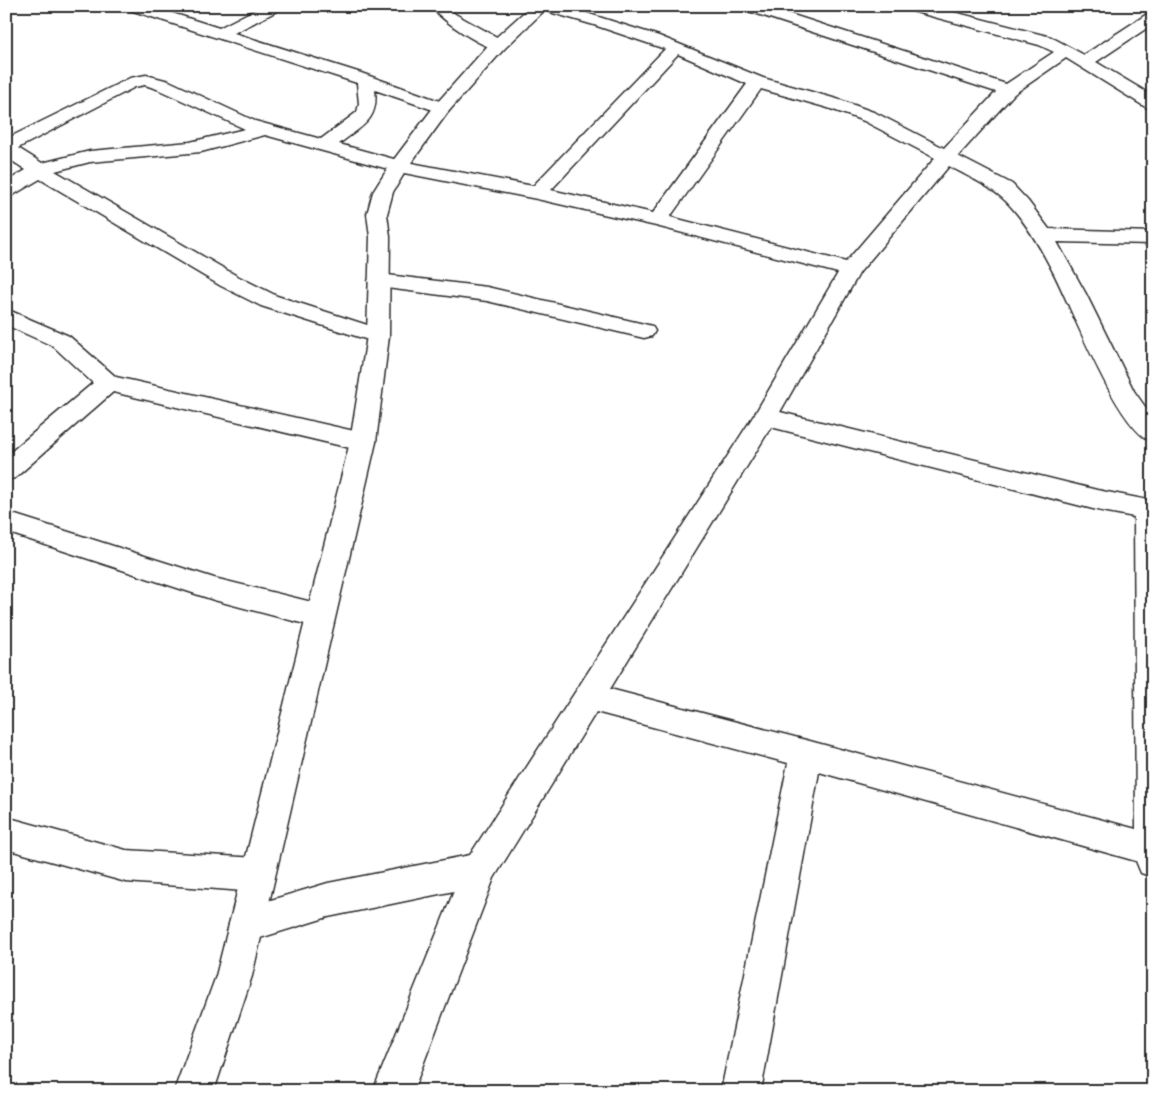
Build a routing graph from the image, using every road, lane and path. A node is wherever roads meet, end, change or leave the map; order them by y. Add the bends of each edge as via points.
1 (133, 6) edge
2 (275, 6) edge
3 (439, 6) edge
4 (541, 6) edge
5 (545, 6) edge
6 (748, 6) edge
7 (910, 6) edge
8 (1153, 17) edge
9 (220, 34) junction
10 (498, 45) junction
11 (675, 48) junction
12 (1076, 56) junction
13 (365, 81) junction
14 (757, 82) junction
15 (1008, 90) junction
16 (414, 98) junction
17 (1153, 104) edge
18 (442, 108) junction
19 (365, 114) junction
20 (265, 129) junction
21 (324, 146) junction
22 (6, 148) edge
23 (946, 158) junction
24 (399, 166) junction
25 (40, 171) junction
26 (6, 191) edge
27 (537, 193) junction
28 (658, 220) junction
29 (1041, 235) junction
30 (1153, 238) edge
31 (851, 270) junction
32 (379, 281) junction
33 (6, 316) edge
34 (644, 331) dead end
35 (378, 336) junction
36 (108, 383) junction
37 (766, 417) junction
38 (1153, 433) edge
39 (363, 442) junction
40 (6, 471) edge
41 (1150, 511) edge
42 (6, 522) edge
43 (320, 616) junction
44 (588, 697) junction
45 (806, 754) junction
46 (6, 833) edge
47 (1153, 850) edge
48 (1153, 861) edge
49 (480, 869) junction
50 (257, 875) junction
51 (247, 924) junction
52 (194, 1091) edge
53 (393, 1091) edge
54 (741, 1091) edge

1 - 9 street
2 - 9 street
3 - 10 street via 449,17
4 - 10 street
5 - 11 street via 648,36
6 - 15 street
7 - 12 street via 1045,42
8 - 12 street
9 - 13 street
10 - 18 street
11 - 14 street
11 - 27 street
12 - 15 street
12 - 17 street
13 - 16 street
13 - 19 street via 368,104
14 - 23 street via 870,118
14 - 28 street
15 - 23 street
16 - 18 street
16 - 19 street
18 - 24 street
19 - 21 street
20 - 21 street
20 - 22 street via 146,80 130,84
20 - 25 street via 228,141 88,157
21 - 24 street
22 - 25 street
23 - 29 street via 1005,188 1029,215
23 - 31 street
24 - 27 street
24 - 32 street via 383,192 377,214
25 - 26 street
25 - 35 street via 215,273 270,301
27 - 28 street
28 - 31 street
29 - 30 street
29 - 38 street via 1060,265 1134,412
31 - 37 street
32 - 34 street via 487,294
32 - 35 street
33 - 36 street via 61,341
35 - 39 street
36 - 39 street
36 - 40 street
37 - 41 street
37 - 44 street
39 - 43 street
41 - 47 street
42 - 43 street via 214,589
43 - 50 street
44 - 45 street
44 - 49 street
45 - 47 street
45 - 54 street
46 - 50 street via 126,866
47 - 48 street
49 - 51 street via 328,900
49 - 53 street
50 - 51 street
51 - 52 street via 234,976

